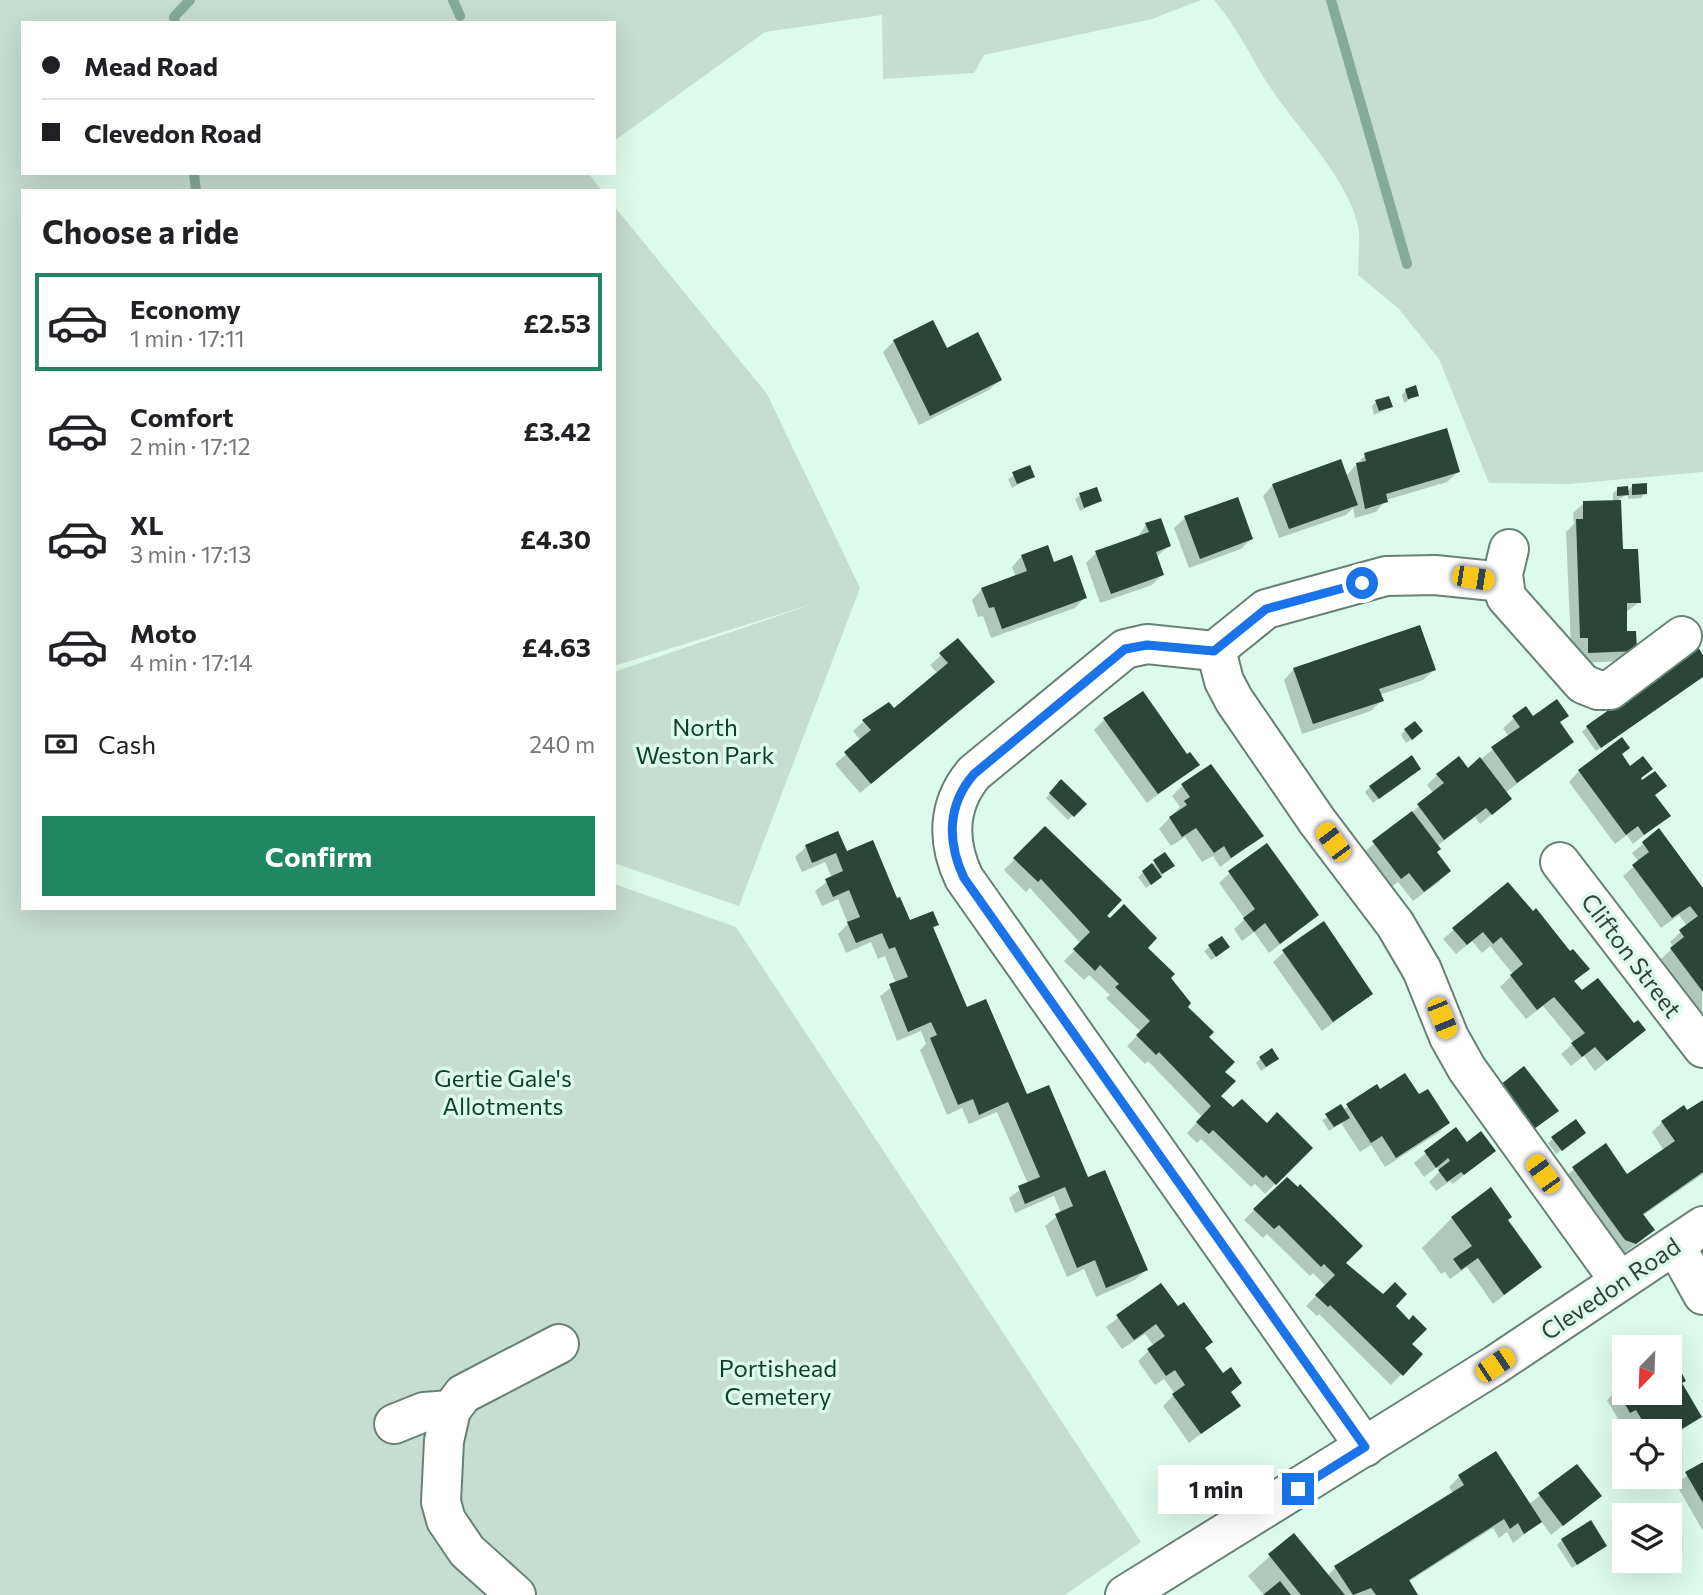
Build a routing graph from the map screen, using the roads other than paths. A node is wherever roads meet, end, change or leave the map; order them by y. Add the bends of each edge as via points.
1 (1682, 636) dead end
2 (1216, 650) junction
3 (1556, 858) dead end
4 (1703, 1048) edge
5 (1689, 1236) edge
6 (1619, 1280) junction
7 (1703, 1295) edge
8 (559, 1344) dead end
9 (451, 1410) junction
10 (394, 1424) dead end
11 (1365, 1447) junction
12 (516, 1595) edge
13 (1125, 1595) edge

1 - 2 street via 1614,688 1598,690 1579,679 1506,576 1386,576 1266,609
2 - 6 street via 1234,700 1406,942 1467,1069
2 - 11 street via 1147,645 1118,653 968,781 954,813 951,844 964,878
3 - 4 street, Clifton Street
5 - 6 street, Clevedon Road
5 - 7 street
6 - 11 street, Clevedon Road
8 - 9 street via 463,1394
9 - 10 street via 424,1412
9 - 12 street via 441,1482 446,1520 467,1551
11 - 13 street, Clevedon Road

